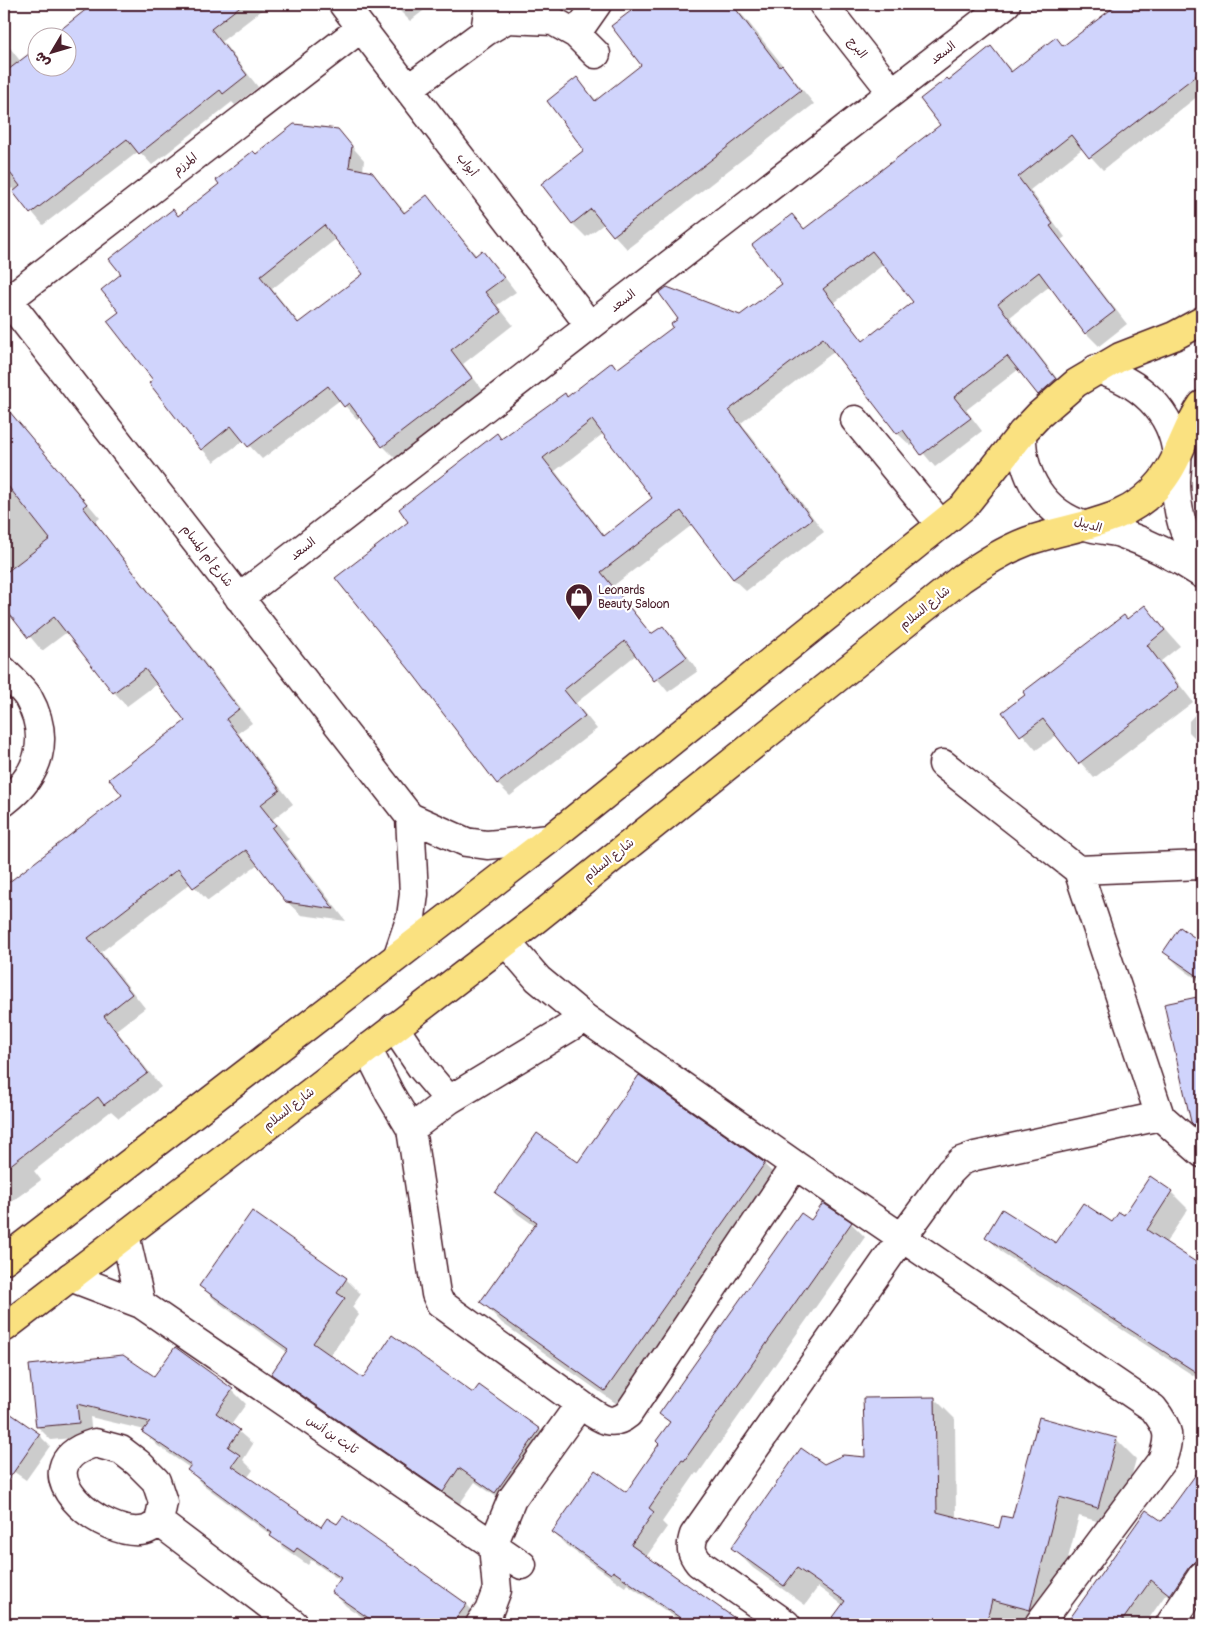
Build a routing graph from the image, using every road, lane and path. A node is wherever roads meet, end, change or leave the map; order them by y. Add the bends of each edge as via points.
1 (343, 4) edge
2 (489, 4) edge
3 (596, 4) edge
4 (823, 4) edge
5 (1006, 4) edge
6 (361, 28) junction
7 (485, 32) junction
8 (576, 34) junction
9 (596, 54) dead end
10 (408, 89) junction
11 (892, 92) junction
12 (6, 298) edge
13 (1202, 321) edge
14 (590, 326) junction
15 (1096, 370) junction
16 (1202, 405) edge
17 (855, 420) dead end
18 (1022, 433) junction
19 (1177, 457) junction
20 (940, 525) junction
21 (1087, 527) junction
22 (1202, 566) edge
23 (1202, 574) edge
24 (239, 598) junction
25 (4, 672) edge
26 (943, 764) dead end
27 (4, 802) edge
28 (410, 817) junction
29 (550, 839) junction
30 (1202, 865) edge
31 (1078, 870) junction
32 (506, 942) junction
33 (398, 955) junction
34 (585, 1018) junction
35 (394, 1028) junction
36 (367, 1048) junction
37 (449, 1100) junction
38 (1160, 1116) junction
39 (412, 1129) junction
40 (1202, 1153) edge
41 (795, 1165) junction
42 (125, 1235) junction
43 (900, 1239) junction
44 (4, 1260) edge
45 (70, 1277) junction
46 (141, 1304) junction
47 (4, 1328) edge
48 (580, 1404) junction
49 (159, 1522) dead end
50 (493, 1545) junction
51 (522, 1565) dead end
52 (1202, 1576) edge
53 (294, 1624) edge
54 (480, 1624) edge
55 (786, 1624) edge
56 (1039, 1624) edge
57 (1170, 1624) edge

1 - 6 street, أبواب
2 - 7 street
3 - 8 street
4 - 11 street, البرج
5 - 11 street, السعد
6 - 10 street, أبواب
6 - 12 street, المرزم
7 - 8 street via 508,19 552,21
7 - 10 street
8 - 9 street
10 - 14 street, أبواب
11 - 14 street, السعد
12 - 24 street, شارع أم المسام
13 - 15 main road
14 - 24 street, السعد
15 - 18 main road via 1057,398
15 - 19 street via 1129,382 1155,404 1174,438
16 - 19 main road, شارع السلام via 1187,429
17 - 20 street
18 - 20 main road via 964,506
18 - 21 street, الديبل via 1024,465 1039,495 1068,520
19 - 21 main road, شارع السلام via 1161,482 1140,503 1114,518
19 - 22 street via 1179,511 1186,537
20 - 29 main road
21 - 23 street, الديبل via 1118,532 1152,546
21 - 32 main road, شارع السلام via 1056,532 1027,542 982,564
24 - 28 street, شارع أم المسام
25 - 27 street via 27,696 37,718 41,742 36,766 19,791
26 - 31 street
28 - 29 street, شارع أم المسام via 466,842 487,845
28 - 33 street via 414,894 411,917
29 - 33 main road
30 - 31 street
31 - 38 street
32 - 34 street via 538,979
32 - 35 main road, شارع السلام
33 - 44 main road
34 - 37 street
34 - 41 street
35 - 36 main road, شارع السلام
35 - 37 street
36 - 39 street
36 - 42 main road, شارع السلام
37 - 39 street
38 - 40 street
38 - 43 street via 962,1161 950,1172
39 - 48 street via 438,1299 444,1307
41 - 43 street
41 - 48 street via 628,1414 610,1422
42 - 45 main road, شارع السلام
42 - 46 street
43 - 55 street via 694,1535 691,1545 692,1555 699,1563
43 - 56 street via 1153,1408 1165,1423 1169,1442 1162,1460
45 - 46 street, ثابت بن أنس
45 - 47 main road, شارع السلام
46 - 50 street, ثابت بن أنس
48 - 50 street via 512,1499
49 - 53 street
50 - 51 street, ثابت بن أنس
50 - 54 street via 497,1590
52 - 57 street

